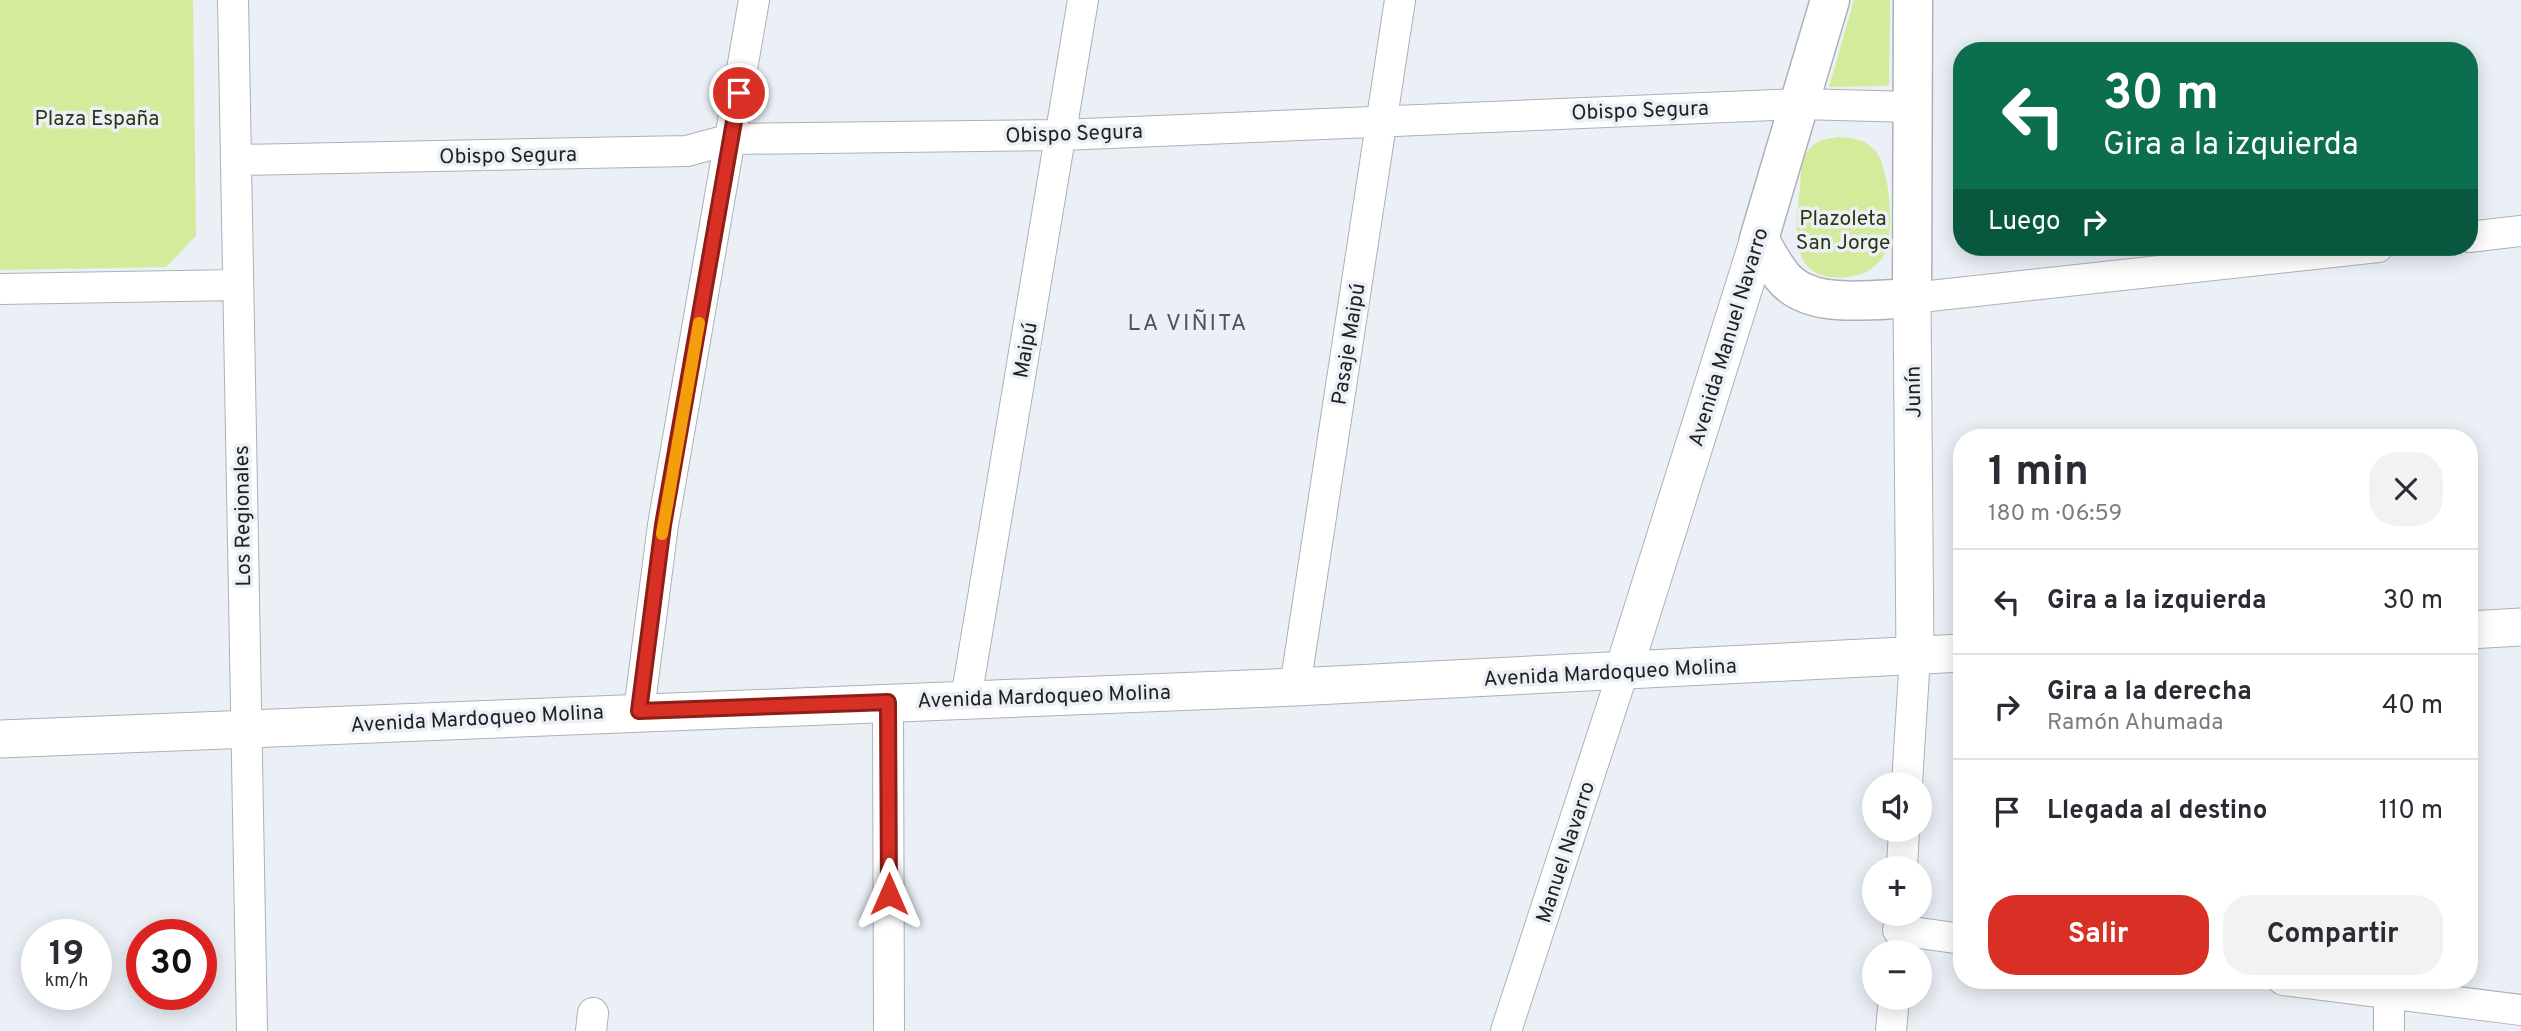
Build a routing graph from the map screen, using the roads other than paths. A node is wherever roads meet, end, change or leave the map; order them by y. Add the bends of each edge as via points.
1 (233, 0) edge
2 (754, 0) edge
3 (1083, 0) edge
4 (1400, 0) edge
5 (1830, 0) edge
6 (1913, 0) edge
7 (1800, 104) junction
8 (1912, 107) junction
9 (1382, 121) junction
10 (1061, 135) junction
11 (731, 139) junction
12 (236, 160) junction
13 (2521, 231) edge
14 (2478, 236) edge
15 (1759, 239) junction
16 (2296, 256) edge
17 (238, 285) junction
18 (0, 289) edge
19 (1912, 298) junction
20 (2521, 627) edge
21 (2478, 629) edge
22 (1953, 654) edge
23 (1915, 656) junction
24 (1623, 672) junction
25 (1295, 687) junction
26 (966, 699) junction
27 (888, 702) junction
28 (639, 711) junction
29 (245, 728) junction
30 (0, 739) edge
31 (1908, 772) edge
32 (1898, 932) edge
33 (1953, 938) edge
34 (2351, 989) edge
35 (2389, 994) junction
36 (1893, 1010) edge
37 (2521, 1010) edge
38 (252, 1031) edge
39 (889, 1031) edge
40 (1506, 1031) edge
41 (1891, 1031) edge
42 (2389, 1031) edge

1 - 12 street, Los Regionales
2 - 11 street
3 - 10 street, Maipú
4 - 9 street, Pasaje Maipú
5 - 7 main road, Avenida Manuel Navarro
6 - 8 main road, Junín
7 - 8 street, Obispo Segura
7 - 9 street, Obispo Segura
7 - 15 main road, Avenida Manuel Navarro
8 - 19 main road, Junín
9 - 10 street, Obispo Segura
9 - 25 street, Pasaje Maipú
10 - 11 street, Obispo Segura
10 - 26 street, Maipú
11 - 12 street, Obispo Segura via 687,151
11 - 28 street via 663,525
12 - 17 street, Los Regionales
13 - 14 street
15 - 19 main road via 1783,278 1808,294 1841,300
15 - 24 street, Avenida Manuel Navarro
16 - 19 street
17 - 18 street
17 - 29 street, Los Regionales
19 - 23 street, Junín
20 - 21 street
22 - 23 street, Avenida Mardoqueo Molina
23 - 24 street, Avenida Mardoqueo Molina
23 - 31 street, Junín
24 - 25 street, Avenida Mardoqueo Molina
24 - 40 street, Manuel Navarro
25 - 26 street, Avenida Mardoqueo Molina
26 - 27 street, Avenida Mardoqueo Molina
27 - 28 street, Avenida Mardoqueo Molina
27 - 39 street
28 - 29 street, Avenida Mardoqueo Molina
29 - 30 street, Avenida Mardoqueo Molina
29 - 38 street, Los Regionales
32 - 33 street
34 - 35 street
35 - 37 street
35 - 42 street
36 - 41 street

